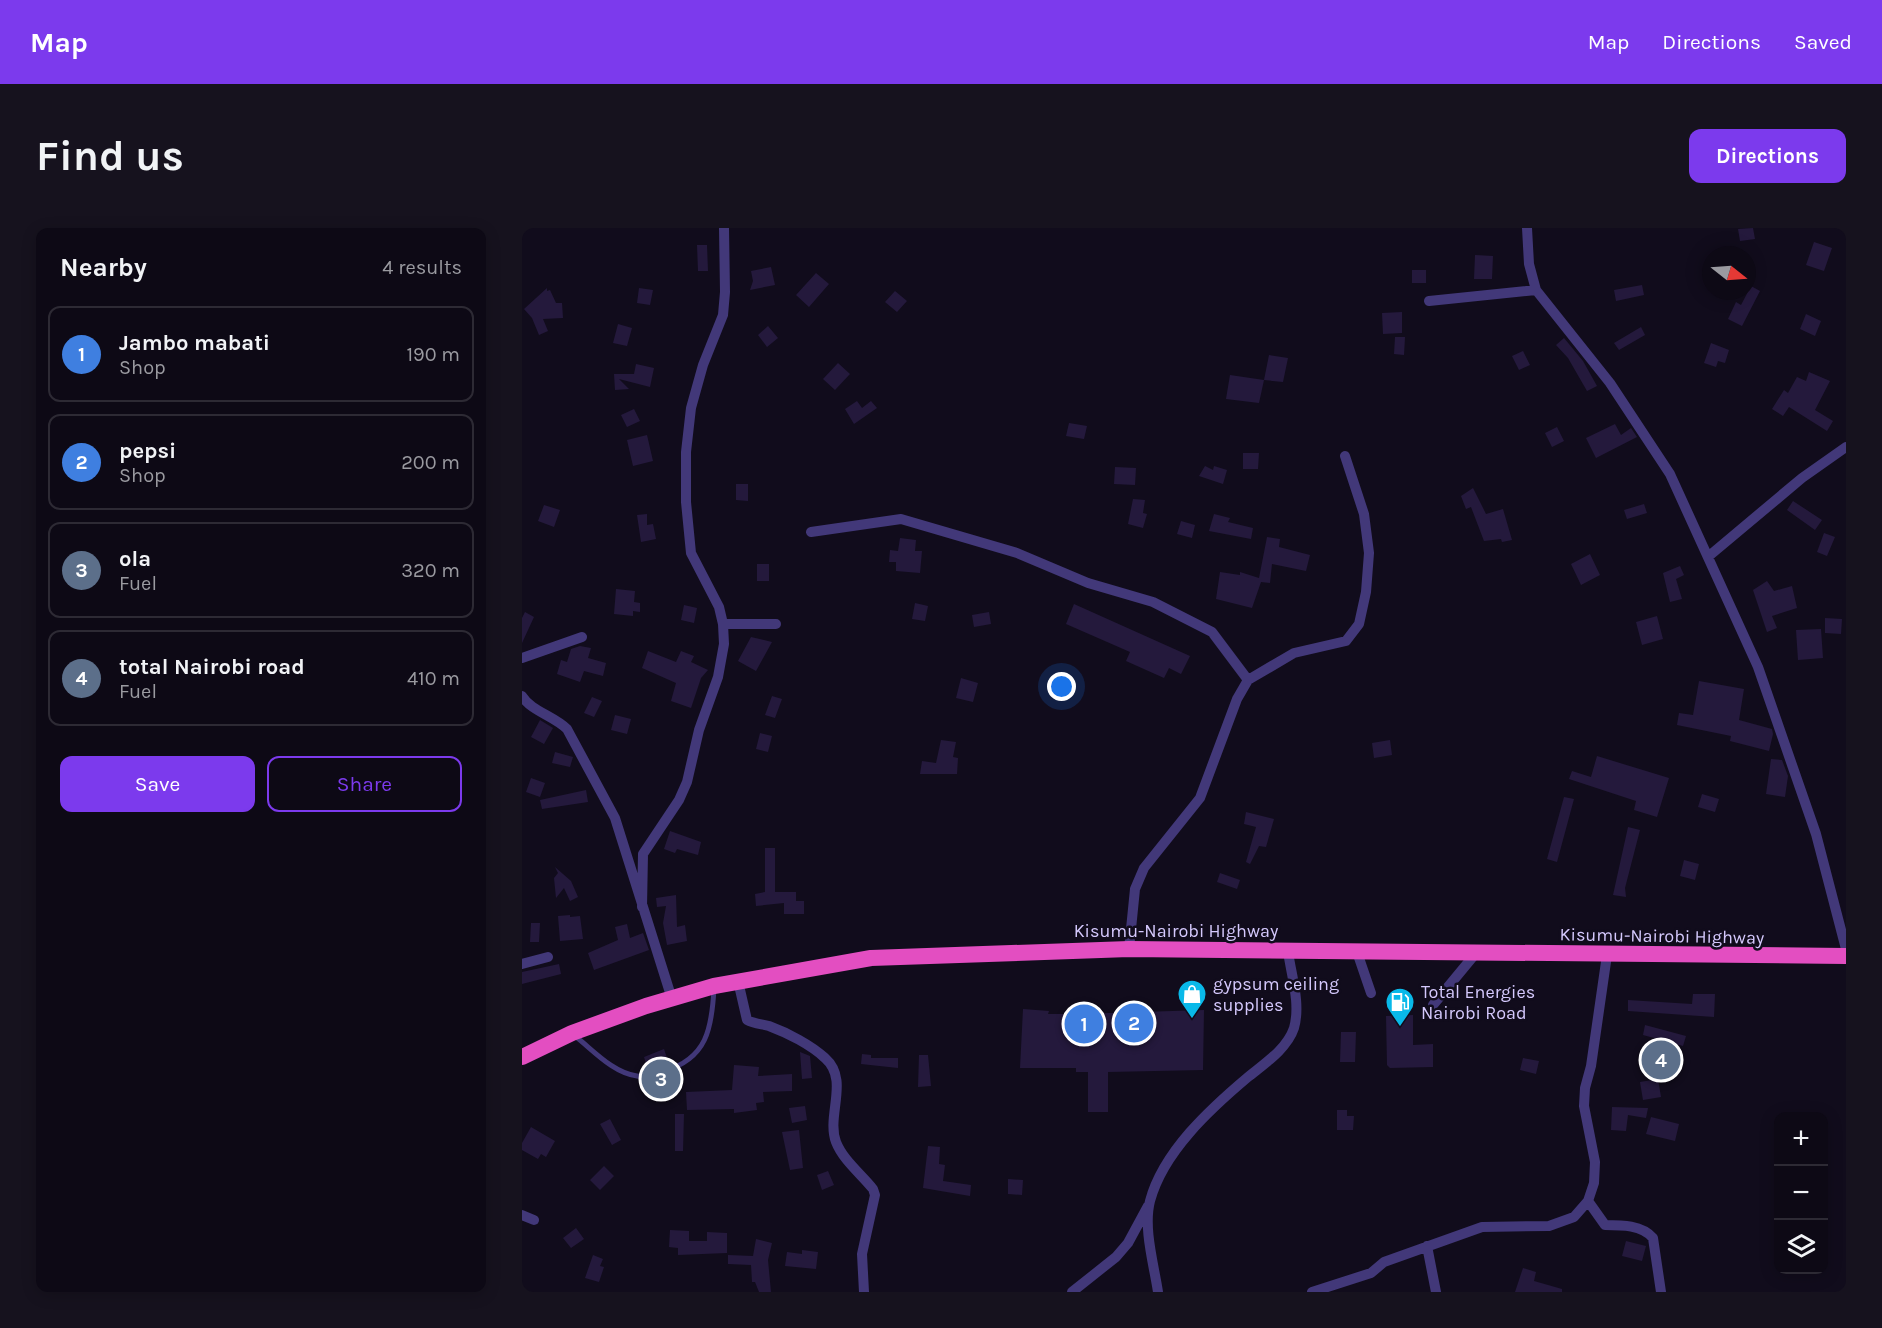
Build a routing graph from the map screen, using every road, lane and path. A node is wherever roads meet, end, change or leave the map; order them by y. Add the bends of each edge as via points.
1 (724, 228) edge
2 (1527, 228) edge
3 (1536, 290) junction
4 (1429, 301) dead end
5 (1846, 447) edge
6 (1345, 456) dead end
7 (811, 532) dead end
8 (1709, 556) junction
9 (723, 624) junction
10 (776, 624) dead end
11 (582, 637) dead end
12 (522, 658) edge
13 (1248, 680) junction
14 (522, 696) edge
15 (642, 908) junction
16 (1129, 949) junction
17 (1846, 949) edge
18 (1288, 951) junction
19 (1357, 952) junction
20 (1476, 953) junction
21 (1607, 955) junction
22 (1846, 956) edge
23 (548, 957) dead end
24 (522, 964) edge
25 (738, 981) junction
26 (714, 986) junction
27 (1371, 993) dead end
28 (672, 999) junction
29 (1432, 1005) dead end
30 (572, 1034) junction
31 (522, 1057) edge
32 (1588, 1201) junction
33 (1150, 1203) junction
34 (522, 1215) edge
35 (534, 1220) dead end
36 (1427, 1246) junction
37 (864, 1292) edge
38 (1072, 1292) edge
39 (1158, 1292) edge
40 (1312, 1292) edge
41 (1436, 1292) edge
42 (1661, 1292) edge

1 - 9 street via 723,315 691,408 686,452 691,553
2 - 3 street via 1529,264
3 - 4 street
3 - 8 street via 1610,383 1670,474
5 - 8 street via 1802,478
6 - 13 street via 1364,514 1369,553 1359,624 1346,640 1294,653
7 - 13 street via 901,519 1017,553 1088,583 1153,602 1212,632
8 - 17 street via 1758,667 1816,834
9 - 10 street
9 - 15 street via 718,677 699,730 687,782 643,854
11 - 12 street
13 - 16 street via 1237,699 1200,798 1144,868 1135,889
14 - 15 street via 567,729 615,818
15 - 28 street
16 - 18 highway, Kisumu-Nairobi Highway
16 - 25 highway, Kisumu-Nairobi Highway via 872,958
18 - 19 highway, Kisumu-Nairobi Highway
18 - 33 street via 1296,1001 1288,1039 1218,1102 1190,1135 1164,1167
19 - 20 highway, Kisumu-Nairobi Highway
19 - 27 street
20 - 21 highway, Kisumu-Nairobi Highway
20 - 29 street
21 - 22 highway, Kisumu-Nairobi Highway
21 - 32 street via 1585,1088 1584,1106 1594,1162 1594,1183
23 - 24 street
25 - 26 highway, Kisumu-Nairobi Highway
25 - 37 street via 747,1020 777,1029 834,1067 837,1088 832,1127 836,1142 875,1195 862,1254
26 - 28 highway, Kisumu-Nairobi Highway
26 - 30 lane via 713,1015 702,1047 683,1066 638,1077 616,1069
28 - 30 highway, Kisumu-Nairobi Highway
30 - 31 highway, Kisumu-Nairobi Highway
32 - 36 street via 1574,1217 1549,1226 1482,1227
32 - 42 street via 1605,1225 1627,1226 1653,1238
33 - 38 street via 1116,1257
33 - 39 street
34 - 35 street
36 - 40 street via 1384,1262 1371,1274
36 - 41 street

